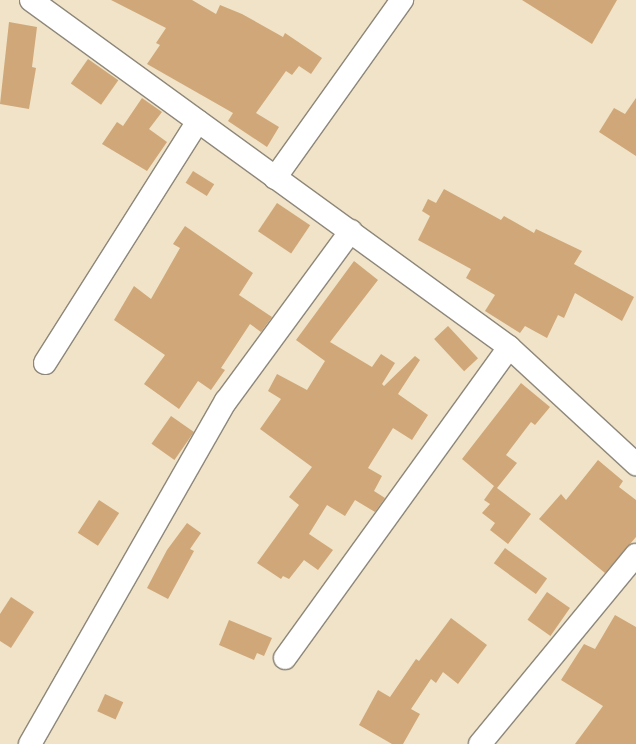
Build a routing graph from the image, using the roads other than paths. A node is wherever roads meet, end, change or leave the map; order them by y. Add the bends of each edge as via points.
1 (31, 0) edge
2 (402, 0) edge
3 (198, 121) junction
4 (275, 178) junction
5 (351, 231) junction
6 (509, 347) junction
7 (45, 363) dead end
8 (636, 464) edge
9 (636, 555) edge
10 (285, 658) dead end
11 (30, 744) edge
12 (480, 744) edge

1 - 3 street
2 - 4 street
3 - 4 street
3 - 7 street
4 - 5 street
5 - 6 street
5 - 11 street via 226,401
6 - 8 street
6 - 10 street
9 - 12 street

